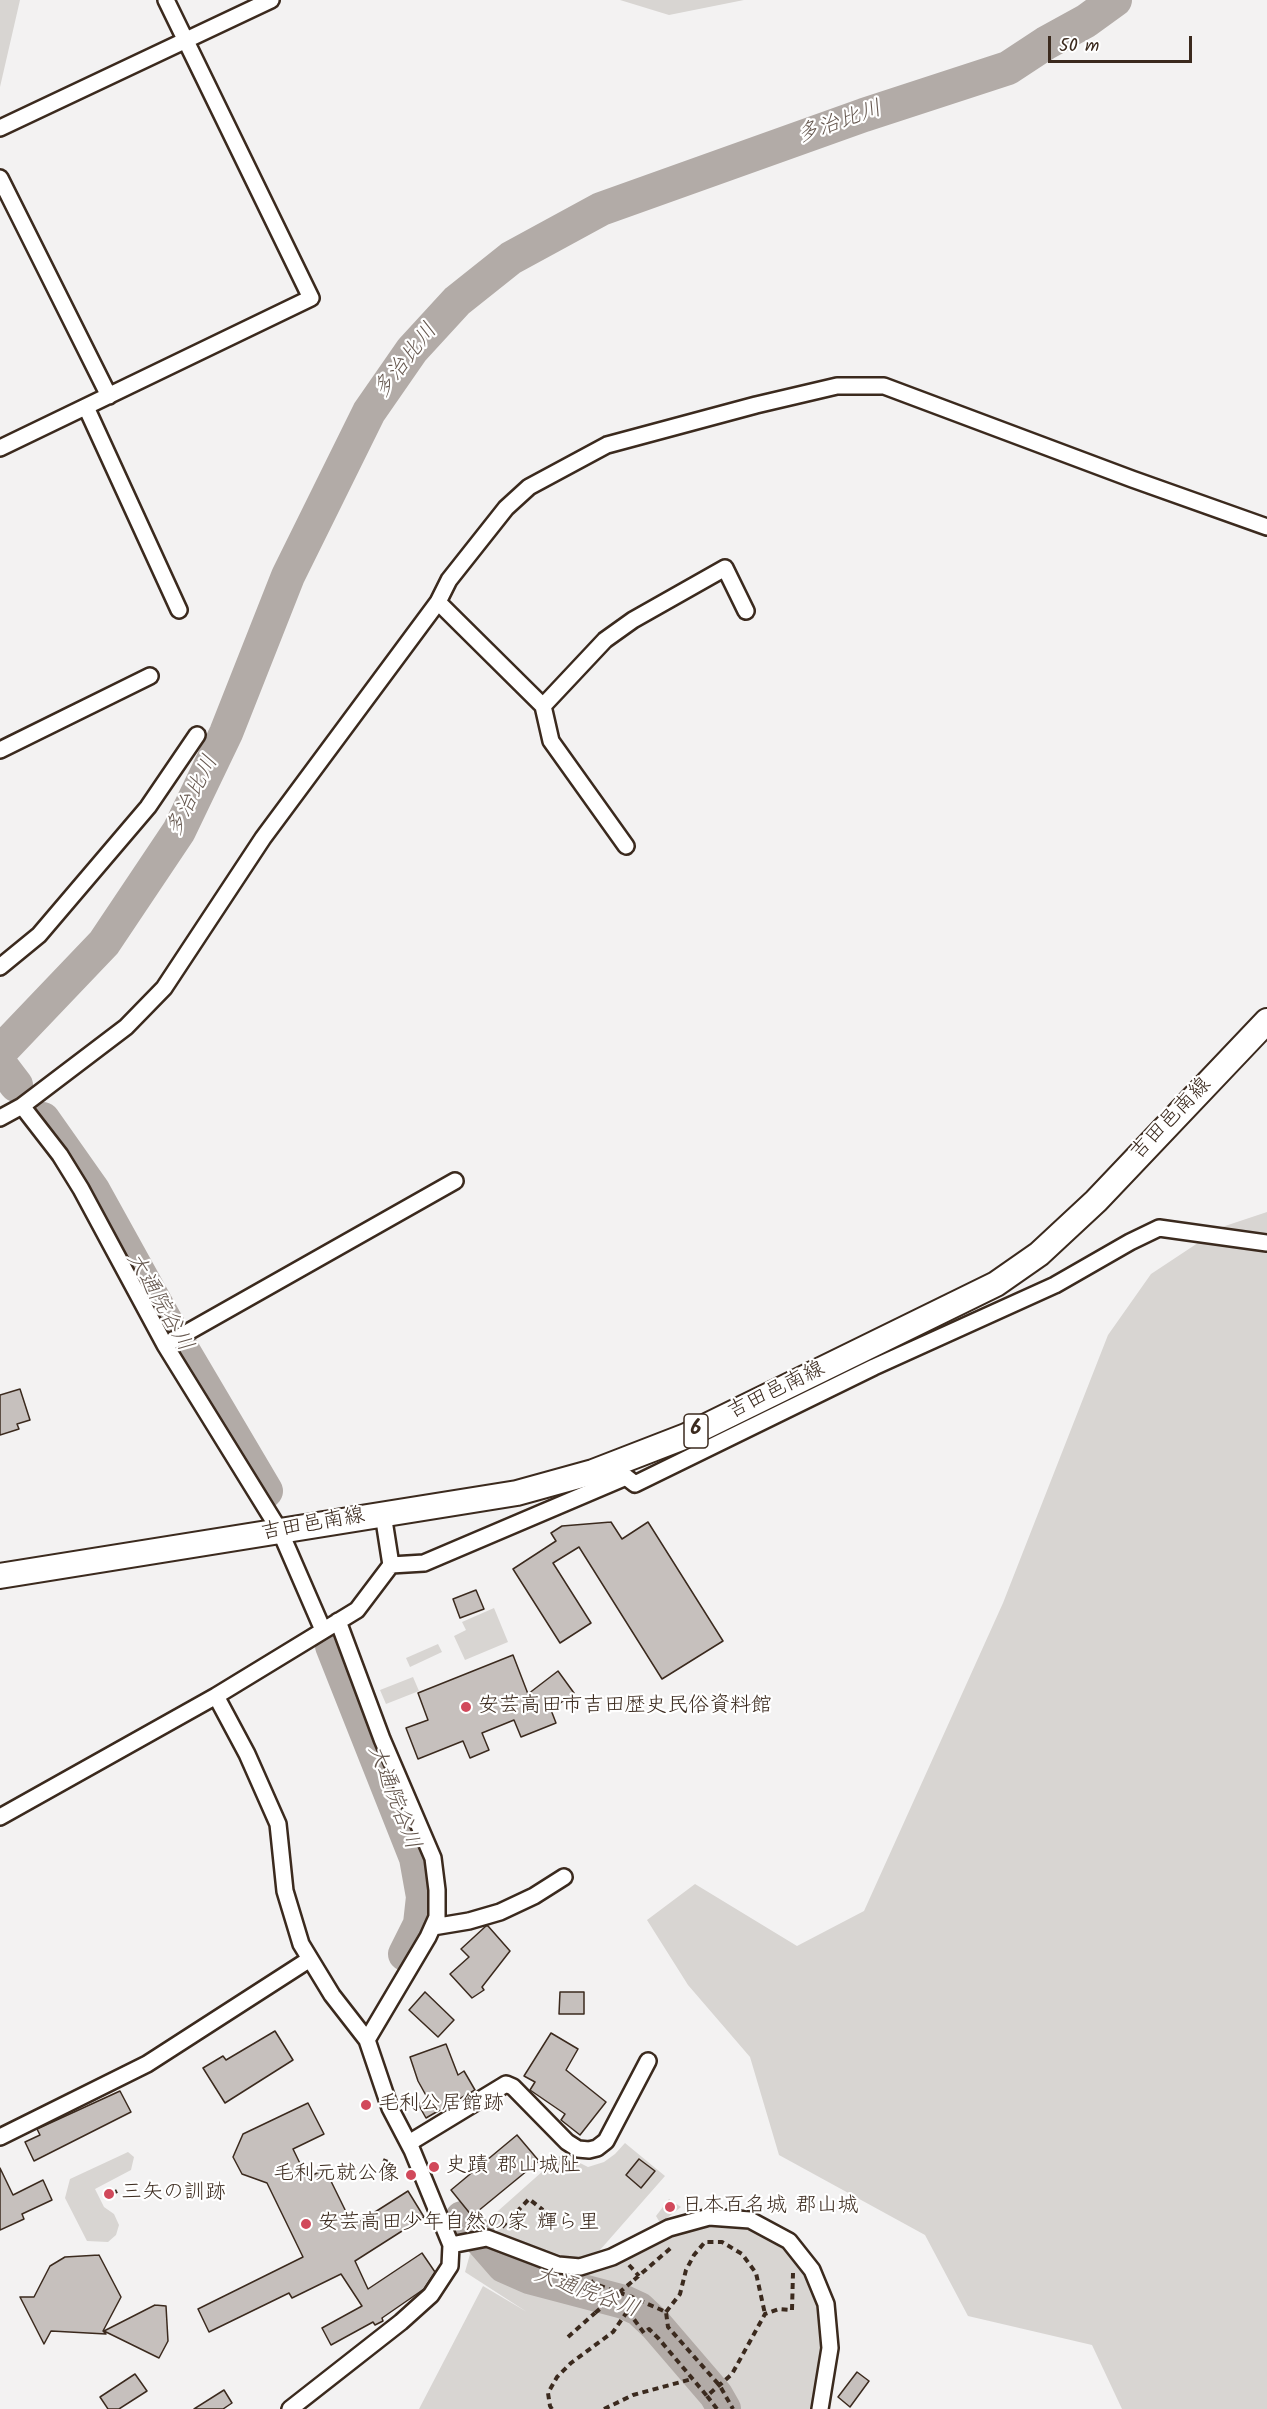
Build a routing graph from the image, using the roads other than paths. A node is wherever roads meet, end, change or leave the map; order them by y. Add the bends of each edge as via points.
1 (166, 0) edge
2 (271, 0) edge
3 (185, 41) junction
4 (0, 128) edge
5 (0, 178) edge
6 (109, 396) junction
7 (86, 407) junction
8 (0, 448) edge
9 (1267, 527) edge
10 (438, 602) junction
11 (179, 610) dead end
12 (746, 611) dead end
13 (150, 676) dead end
14 (543, 706) junction
15 (197, 735) dead end
16 (0, 750) edge
17 (626, 846) dead end
18 (0, 967) edge
19 (1267, 1021) edge
20 (22, 1106) junction
21 (0, 1118) edge
22 (455, 1181) dead end
23 (1267, 1243) edge
24 (165, 1346) junction
25 (383, 1514) junction
26 (280, 1532) junction
27 (391, 1565) junction
28 (0, 1576) edge
29 (338, 1621) junction
30 (323, 1630) junction
31 (216, 1696) junction
32 (0, 1818) edge
33 (564, 1877) dead end
34 (433, 1927) junction
35 (310, 1959) junction
36 (367, 2040) junction
37 (648, 2061) dead end
38 (0, 2137) edge
39 (409, 2143) junction
40 (456, 2244) junction
41 (290, 2409) edge
42 (820, 2409) edge

1 - 3 street
2 - 3 street
3 - 4 street
3 - 6 street via 311,298
5 - 6 street
6 - 7 street
7 - 8 street
7 - 11 street
9 - 10 street via 884,386 837,386 626,439 551,473 506,508 449,580
10 - 14 street
10 - 20 street via 263,838 164,988 126,1027
12 - 14 street via 725,568 605,640
13 - 16 street
14 - 17 street via 551,741
15 - 18 street via 148,807 39,935
19 - 25 main road, 吉田邑南線 / 6 via 1096,1201 1039,1254 996,1284 696,1431 593,1472 517,1493
20 - 21 street
20 - 24 street via 81,1189
22 - 24 street
23 - 27 street via 1159,1228 1055,1285 634,1484 626,1477 424,1563
24 - 26 street
25 - 26 main road, 吉田邑南線 / 6
25 - 27 street
26 - 28 main road, 吉田邑南線 / 6
26 - 30 street
27 - 29 street via 357,1610
29 - 30 street
29 - 34 street via 382,1740 433,1858 437,1917
30 - 31 street
31 - 32 street
31 - 35 street via 278,1824 285,1892 301,1944
33 - 34 street via 500,1912
34 - 36 street
35 - 36 street
35 - 38 street via 147,2064
36 - 39 street via 390,2108
37 - 39 street via 606,2141 589,2151 567,2142 506,2084
39 - 40 street
40 - 41 street via 450,2266 431,2295
40 - 42 street via 487,2238 558,2265 580,2267 612,2257 669,2228 709,2217 750,2220 789,2241 812,2270 826,2304 830,2348

